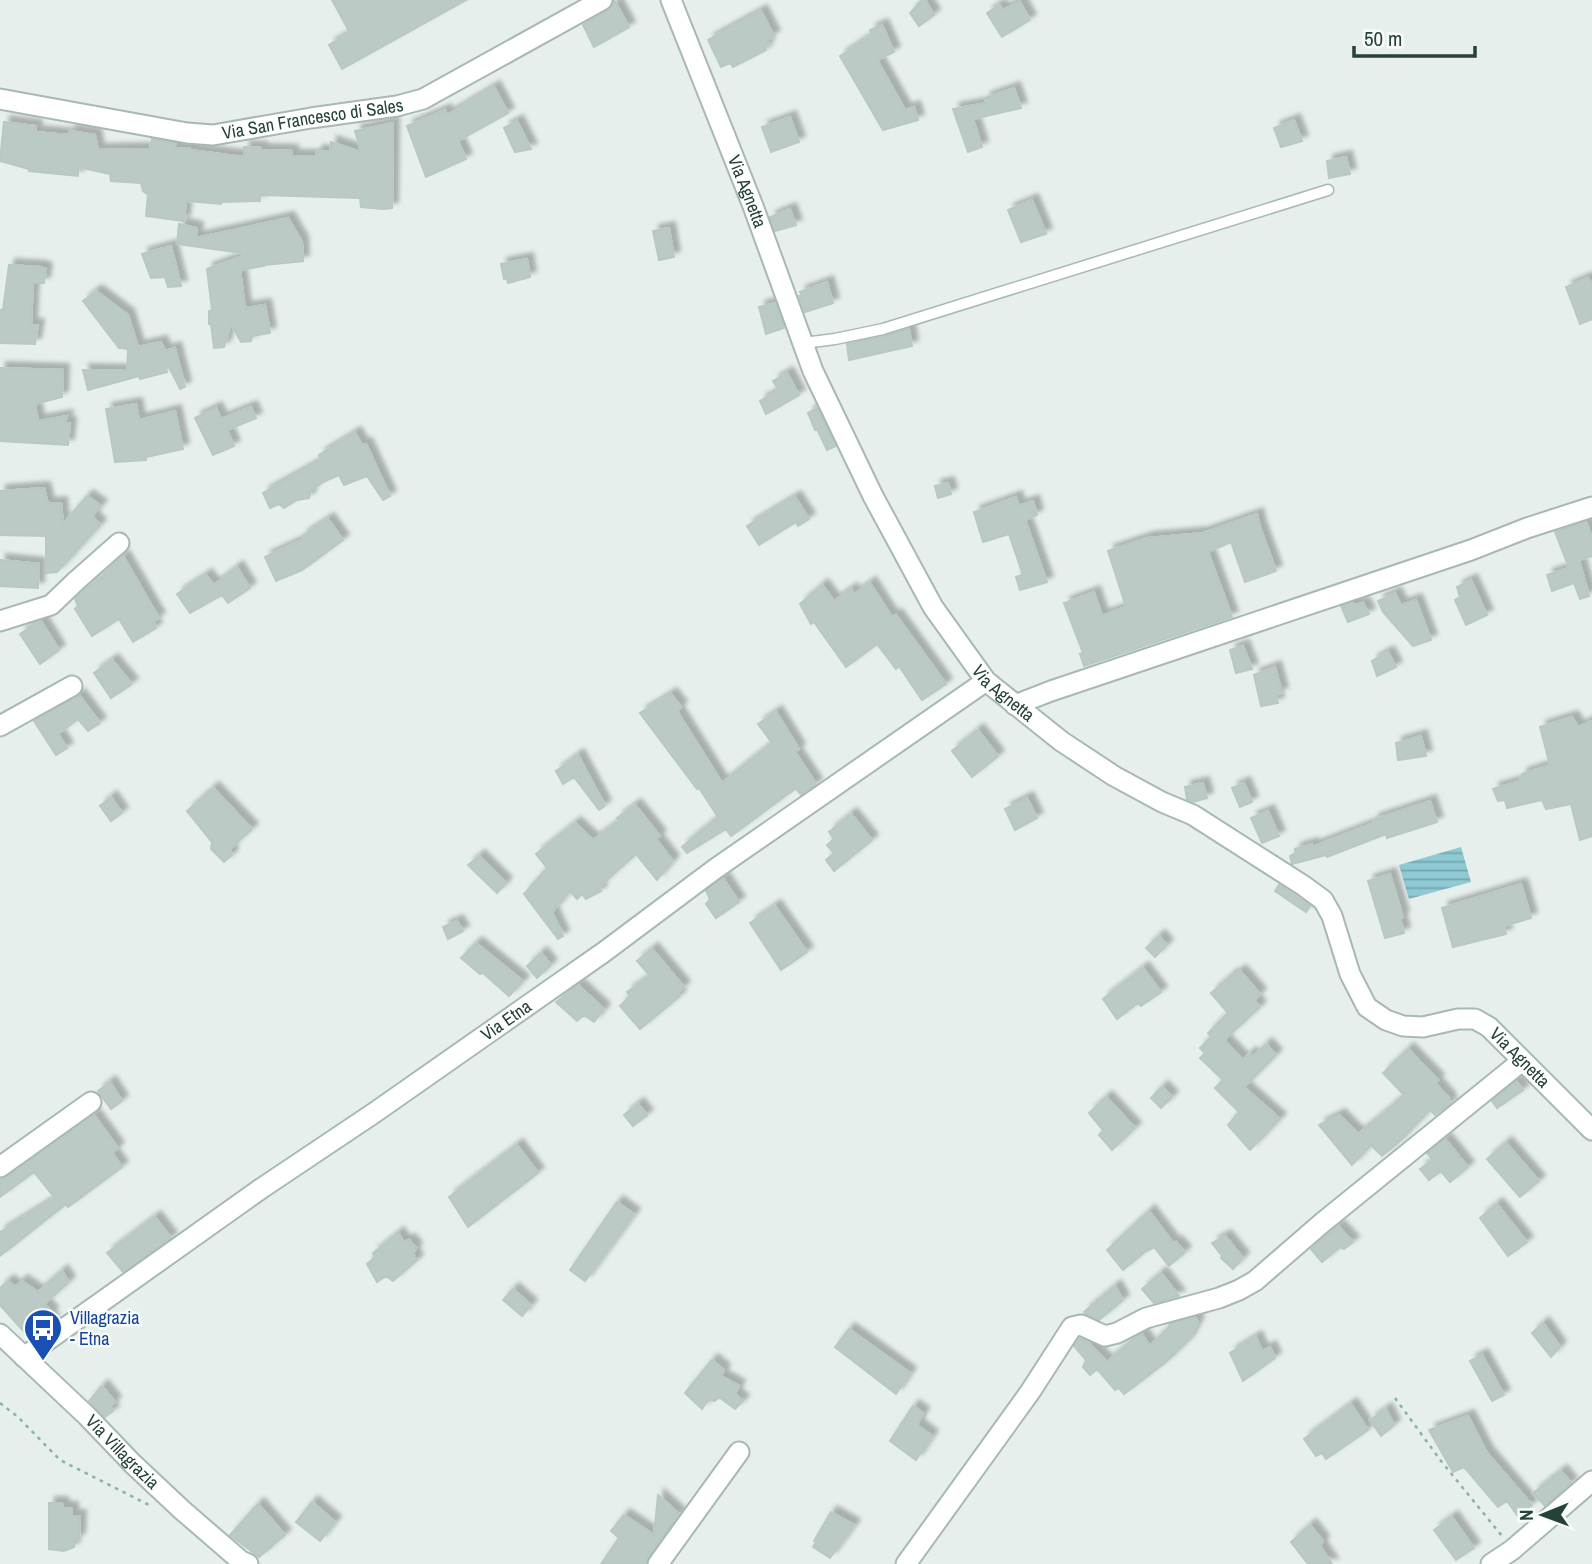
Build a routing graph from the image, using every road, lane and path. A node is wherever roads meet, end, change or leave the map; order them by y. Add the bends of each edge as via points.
1 (602, 0) edge
2 (671, 0) edge
3 (0, 99) edge
4 (1328, 190) dead end
5 (804, 343) junction
6 (1592, 507) edge
7 (119, 543) dead end
8 (0, 621) edge
9 (986, 681) junction
10 (72, 686) dead end
11 (1015, 705) junction
12 (0, 726) edge
13 (1522, 1061) junction
14 (91, 1102) dead end
15 (1592, 1130) edge
16 (0, 1167) edge
17 (0, 1334) edge
18 (24, 1357) junction
19 (1395, 1398) dead end
20 (0, 1404) edge
21 (739, 1452) dead end
22 (1592, 1481) edge
23 (181, 1510) junction
24 (1512, 1550) junction
25 (248, 1564) edge
26 (658, 1564) edge
27 (906, 1564) edge
28 (1490, 1564) edge

1 - 3 street, Via San Francesco di Sales via 423,99 397,106 213,135
2 - 5 street, Via Agnetta
4 - 5 lane via 883,329
5 - 9 street, Via Agnetta via 873,496 915,574
6 - 11 street
7 - 8 street via 51,605
9 - 11 street, Via Agnetta
9 - 18 street, Via Etna
10 - 12 street
11 - 13 street, Via Agnetta via 1114,776 1193,815 1323,900 1350,974 1367,1007 1376,1014 1403,1026 1475,1019
13 - 15 street, Via Agnetta
13 - 27 street via 1255,1281 1219,1298 1146,1318 1117,1333 1105,1336 1081,1325 1072,1327
14 - 16 street
17 - 18 street, Via Villagrazia
18 - 23 street, Via Villagrazia
19 - 24 path
20 - 23 path via 60,1460 155,1508
21 - 26 street
22 - 24 street
23 - 25 street, Via Villagrazia
24 - 28 street

